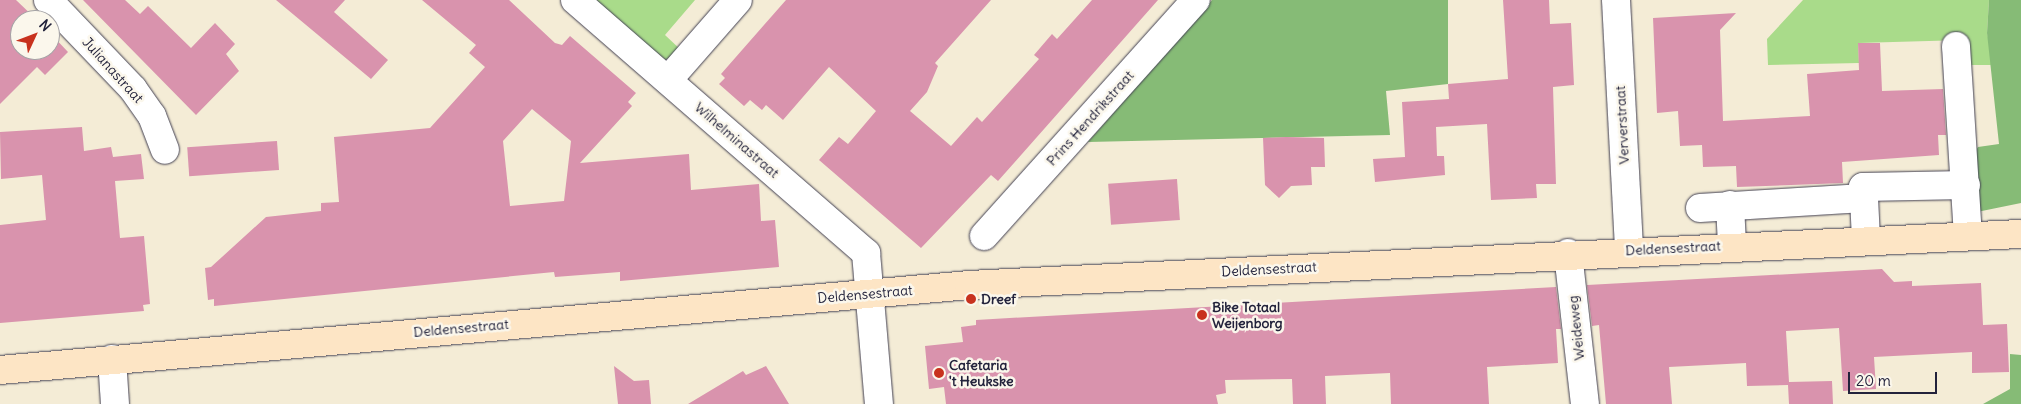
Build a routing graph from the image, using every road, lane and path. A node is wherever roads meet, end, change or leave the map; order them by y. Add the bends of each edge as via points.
1 (48, 0) edge
2 (575, 0) edge
3 (738, 0) edge
4 (1196, 0) edge
5 (1616, 0) edge
6 (1956, 46) dead end
7 (668, 80) junction
8 (165, 150) dead end
9 (1966, 185) junction
10 (1864, 198) junction
11 (1730, 205) junction
12 (1700, 208) dead end
13 (2021, 234) edge
14 (1968, 235) junction
15 (984, 236) dead end
16 (1866, 239) junction
17 (1732, 245) junction
18 (1629, 250) junction
19 (1568, 253) junction
20 (870, 294) junction
21 (112, 359) junction
22 (0, 370) edge
23 (115, 404) edge
24 (879, 404) edge
25 (1585, 404) edge

1 - 8 street, Julianastraat via 133,89 152,116
2 - 7 street, Wilhelminastraat
3 - 7 street
4 - 15 street, Prins Hendrikstraat
5 - 18 street, Ververstraat
6 - 9 street
7 - 20 street, Wilhelminastraat via 866,253
9 - 10 street via 1863,187
9 - 14 street
10 - 11 street
10 - 16 street
11 - 12 street
11 - 17 street, Deldensestraat
13 - 14 street, Deldensestraat
14 - 16 street, Deldensestraat
16 - 17 street, Deldensestraat
17 - 18 street, Deldensestraat
18 - 19 street, Deldensestraat
19 - 20 street, Deldensestraat
19 - 25 street, Weideweg
20 - 21 street, Deldensestraat
20 - 24 street
21 - 22 street, Deldensestraat
21 - 23 street

